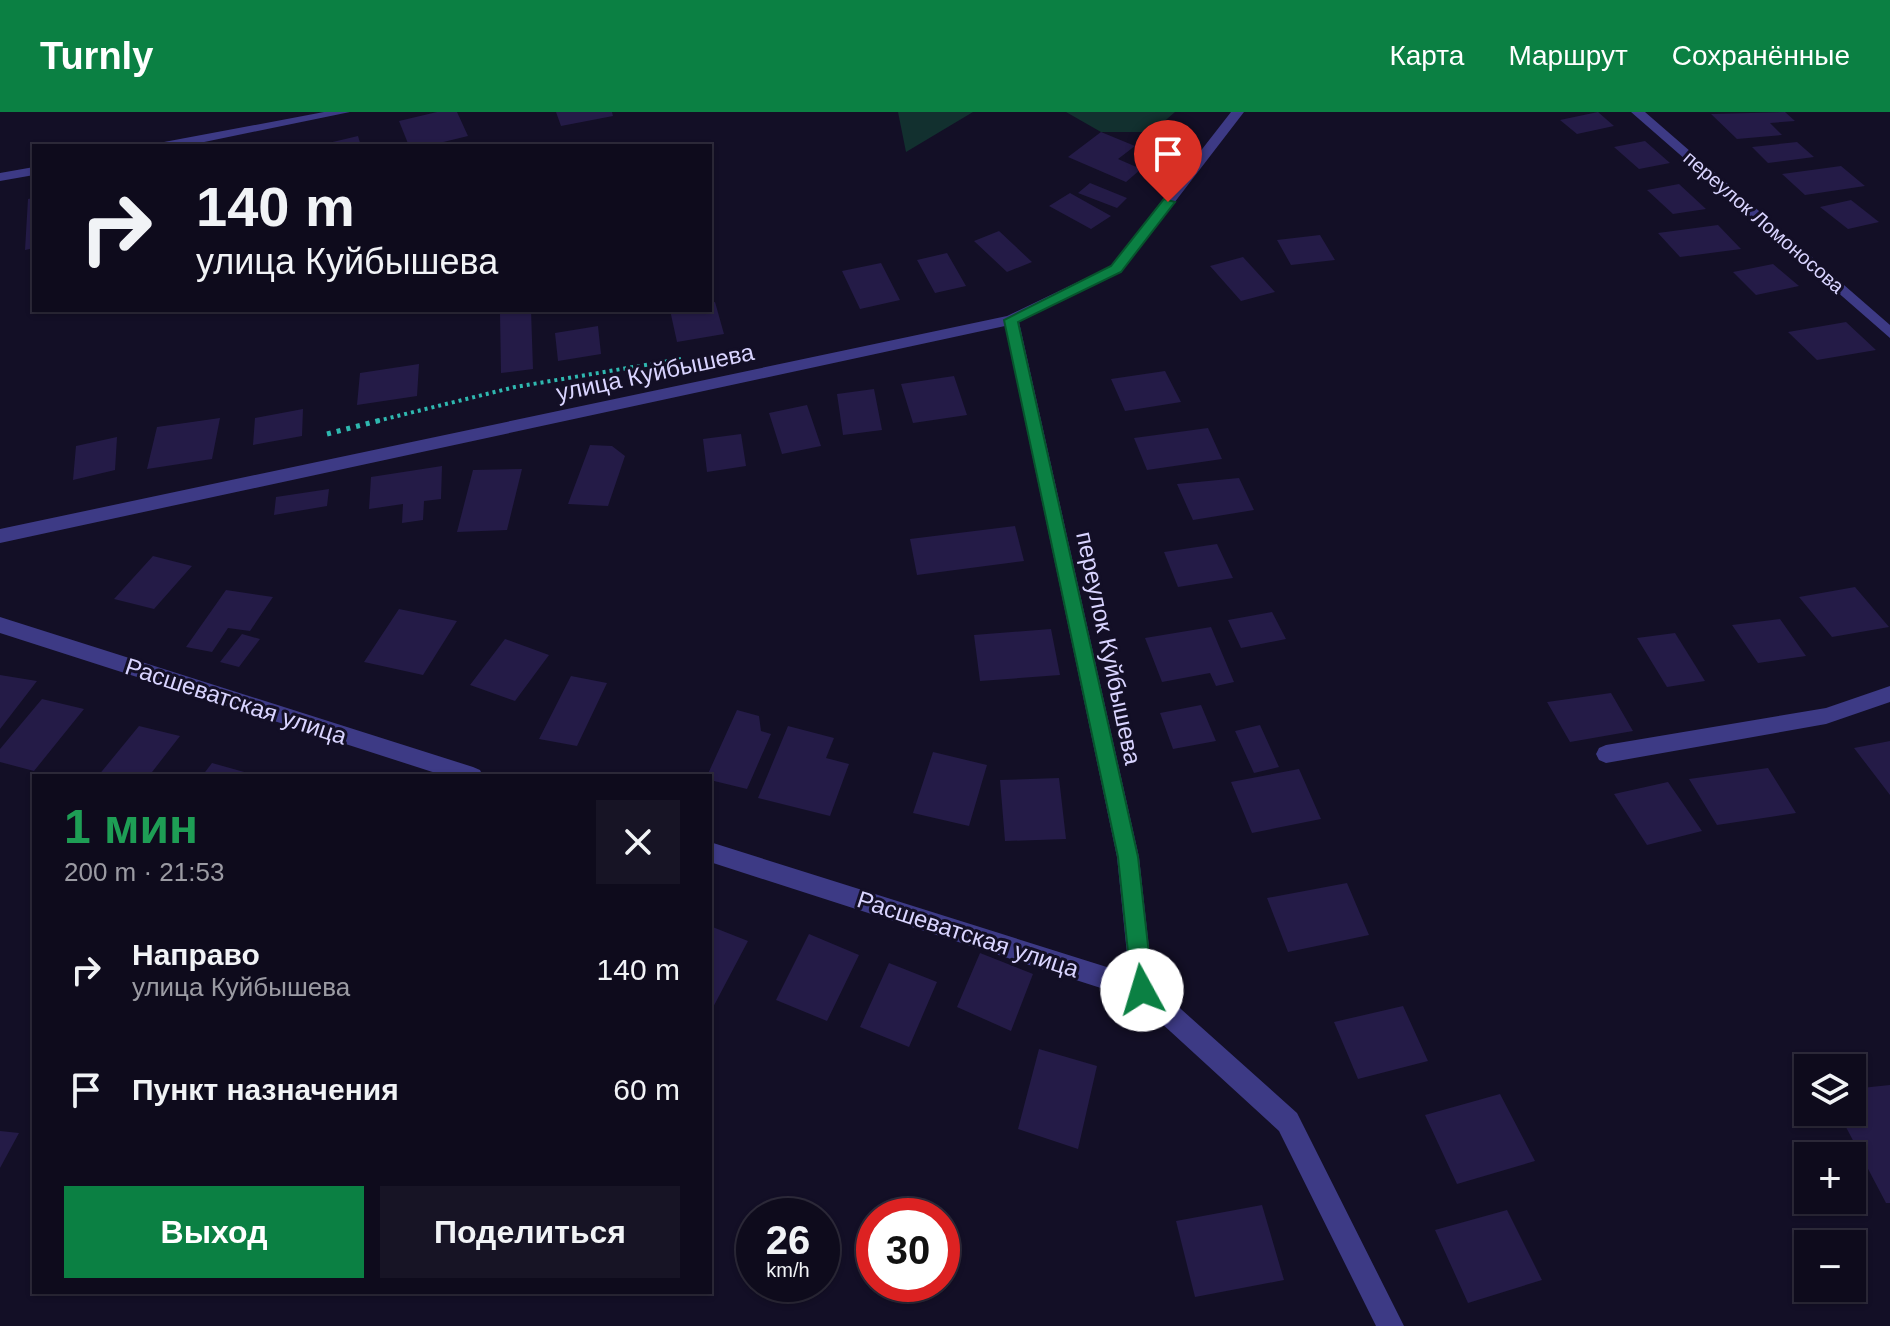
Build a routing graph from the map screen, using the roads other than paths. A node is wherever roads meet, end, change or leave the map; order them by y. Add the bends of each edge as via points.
1 (344, 112) edge
2 (1238, 112) edge
3 (1637, 112) edge
4 (175, 144) edge
5 (32, 171) edge
6 (0, 177) edge
7 (1011, 320) junction
8 (1890, 333) edge
9 (0, 536) edge
10 (0, 625) edge
11 (1890, 694) edge
12 (1606, 754) dead end
13 (467, 774) edge
14 (712, 853) edge
15 (1142, 990) junction
16 (1390, 1326) edge

1 - 4 street
2 - 7 street, улица Куйбышева via 1116,269
3 - 8 street, переулок Ломоносова
5 - 6 street
7 - 9 street, улица Куйбышева
7 - 15 street, переулок Куйбышева via 1128,857
10 - 13 street, Расшеватская улица
11 - 12 street via 1826,716
14 - 15 street, Расшеватская улица
15 - 16 street, Расшеватская улица via 1288,1122

